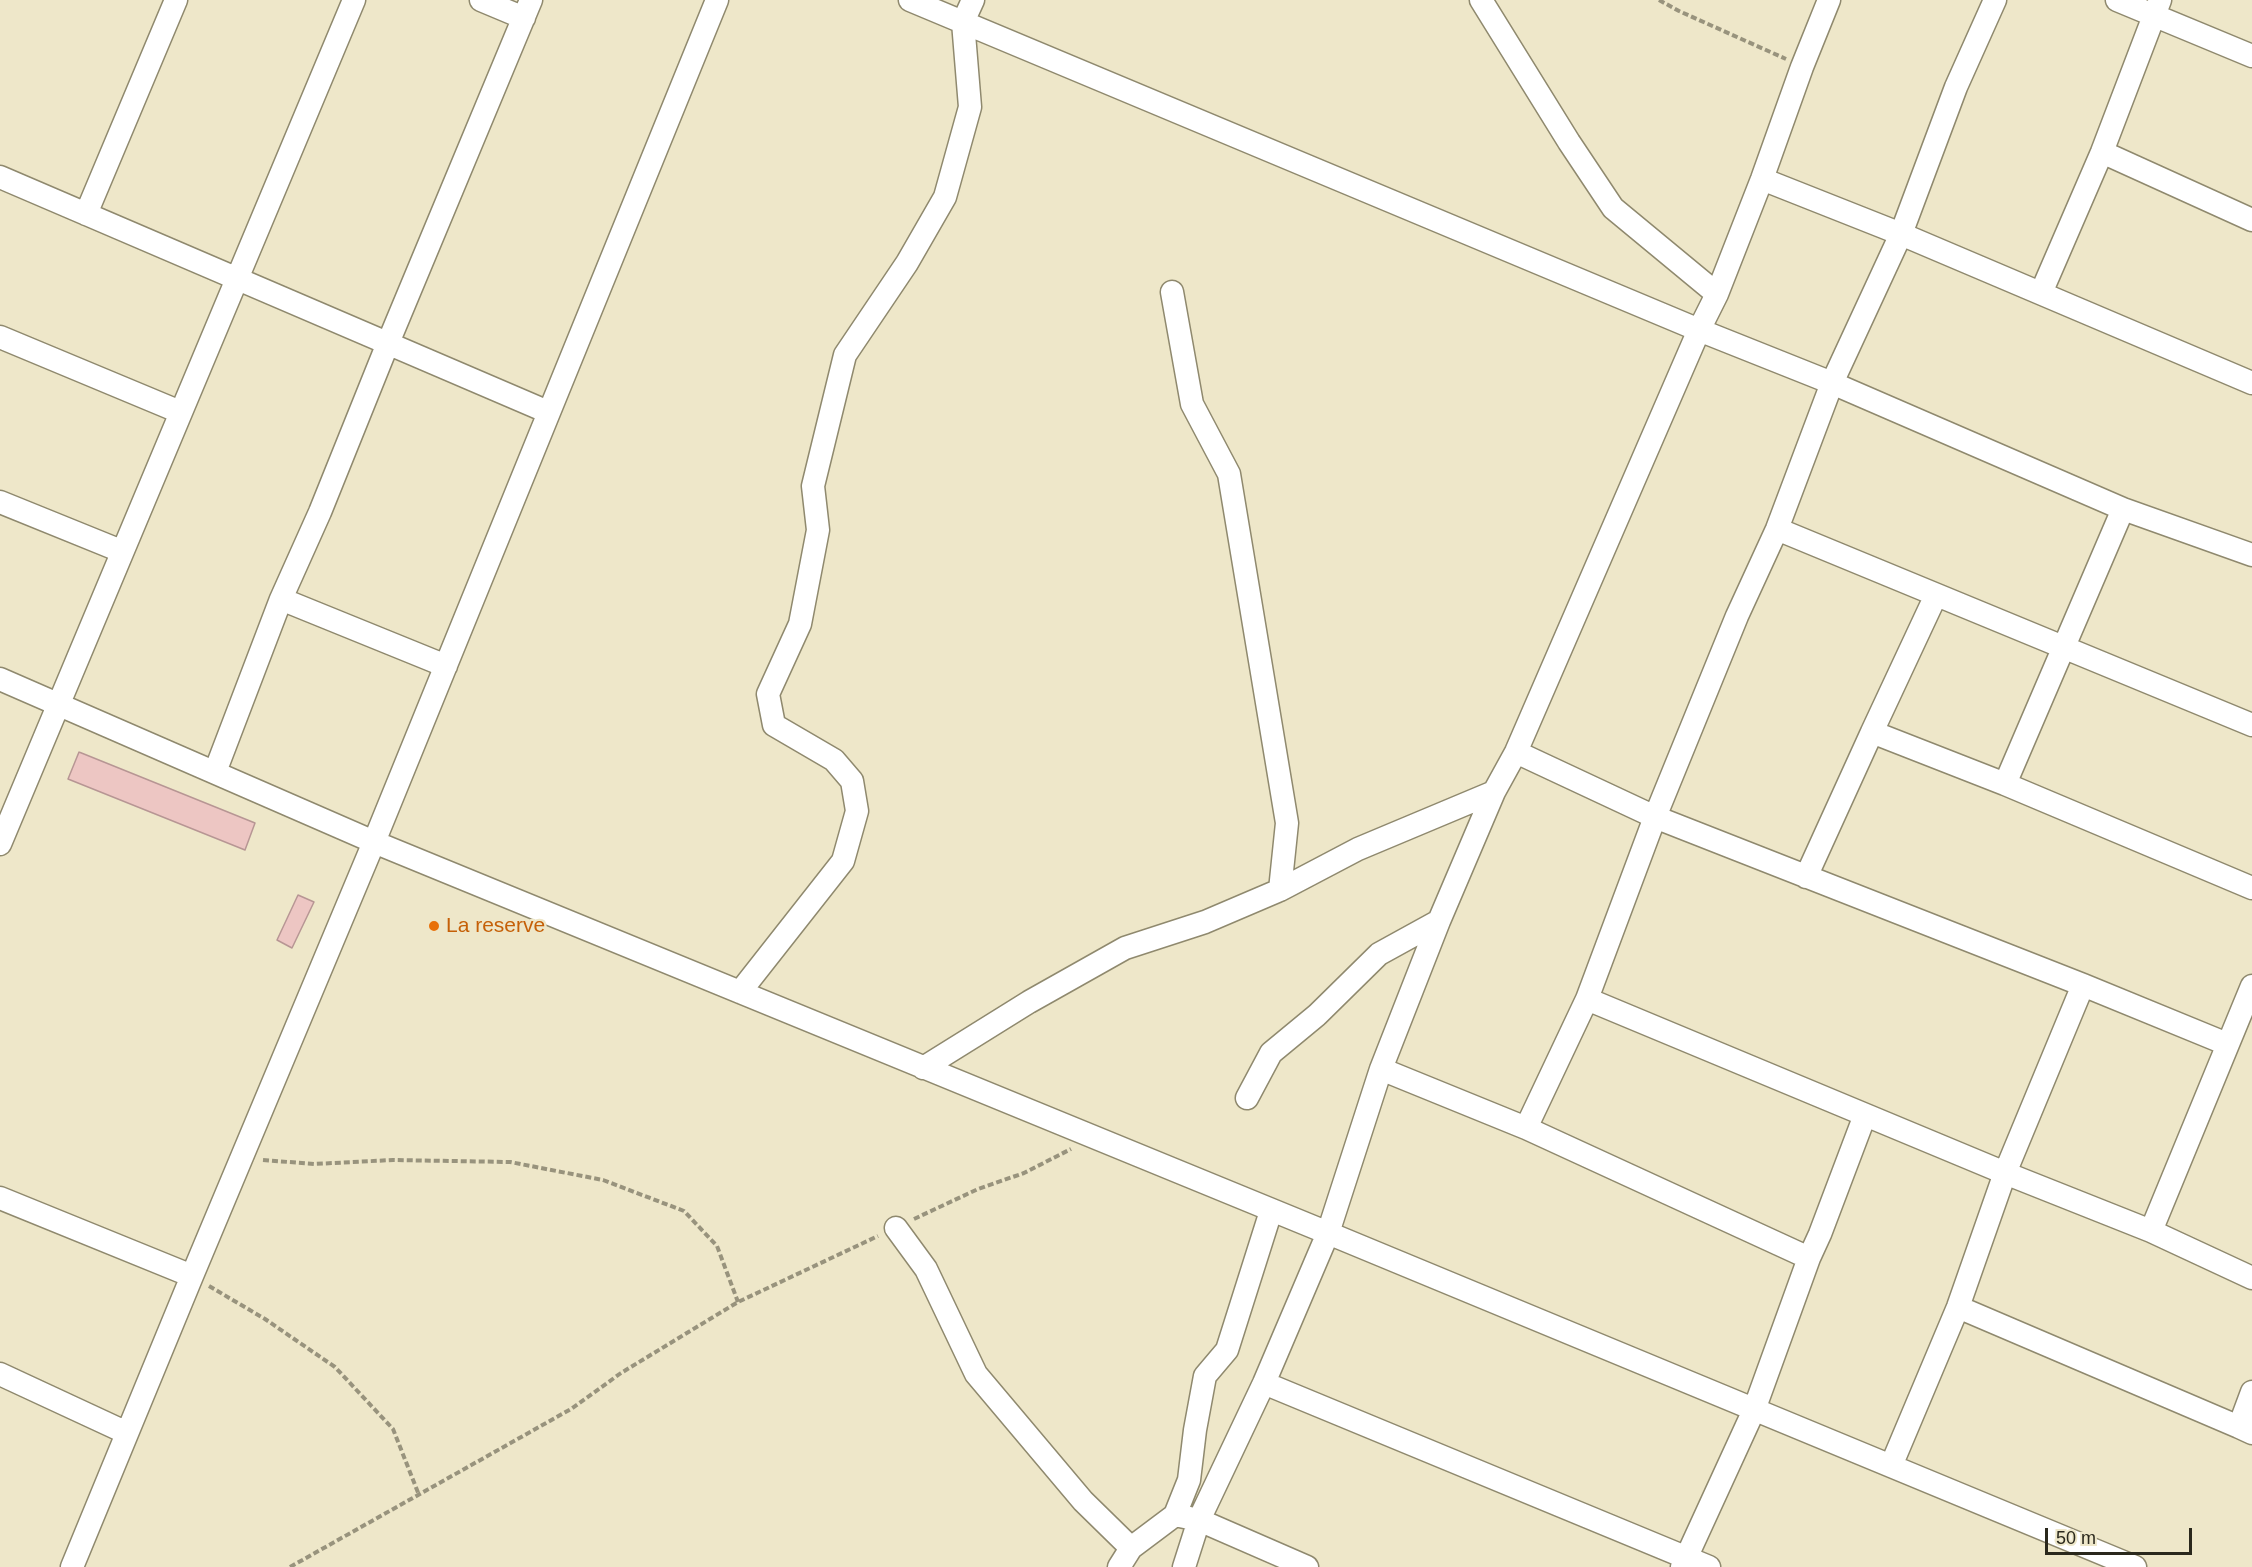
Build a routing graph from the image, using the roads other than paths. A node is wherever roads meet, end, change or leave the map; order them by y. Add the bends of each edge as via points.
1 (176, 0) edge
2 (354, 0) edge
3 (481, 0) edge
4 (717, 0) edge
5 (910, 0) edge
6 (973, 0) edge
7 (1480, 0) edge
8 (1829, 0) edge
9 (1995, 0) edge
10 (2116, 0) edge
11 (2157, 8) edge
12 (528, 9) edge
13 (963, 22) junction
14 (2252, 56) edge
15 (2102, 152) junction
16 (0, 177) edge
17 (1762, 179) junction
18 (86, 214) junction
19 (2252, 220) edge
20 (1901, 234) junction
21 (237, 278) junction
22 (1172, 292) dead end
23 (2041, 293) junction
24 (1716, 294) junction
25 (1699, 330) junction
26 (0, 337) edge
27 (388, 343) junction
28 (1832, 383) junction
29 (2252, 383) edge
30 (180, 412) junction
31 (548, 412) junction
32 (0, 502) edge
33 (2123, 509) junction
34 (1777, 529) junction
35 (122, 551) junction
36 (2252, 555) edge
37 (1936, 595) junction
38 (281, 599) junction
39 (2064, 646) junction
40 (446, 666) junction
41 (0, 679) edge
42 (57, 703) junction
43 (2252, 725) edge
44 (1872, 732) junction
45 (1516, 752) junction
46 (215, 772) junction
47 (2005, 784) junction
48 (1494, 792) junction
49 (1655, 817) junction
50 (374, 842) junction
51 (0, 844) edge
52 (1806, 877) junction
53 (2252, 888) edge
54 (1280, 890) junction
55 (1440, 921) junction
56 (2083, 986) junction
57 (2252, 986) edge
58 (740, 992) junction
59 (1587, 999) junction
60 (2227, 1044) junction
61 (923, 1068) junction
62 (1381, 1069) junction
63 (1247, 1098) dead end
64 (1865, 1115) junction
65 (1526, 1128) junction
66 (2005, 1173) junction
67 (0, 1198) edge
68 (1271, 1211) junction
69 (896, 1228) road end
70 (2151, 1231) junction
71 (1328, 1233) junction
72 (1809, 1258) junction
73 (192, 1276) junction
74 (2252, 1278) edge
75 (1958, 1307) junction
76 (0, 1374) edge
77 (1264, 1383) junction
78 (2252, 1392) edge
79 (1754, 1410) junction
80 (2246, 1430) edge
81 (127, 1433) junction
82 (1891, 1466) junction
83 (1175, 1515) junction
84 (1199, 1520) junction
85 (1131, 1548) junction
86 (1684, 1562) edge
87 (72, 1567) edge
88 (1119, 1567) edge
89 (1184, 1567) edge
90 (1307, 1567) edge
91 (1709, 1567) edge
92 (2135, 1567) edge

1 - 18 street
2 - 21 street
3 - 12 street
4 - 31 street
5 - 13 street
6 - 13 street
7 - 24 street via 1613,208
8 - 17 street
9 - 20 street via 1956,87
10 - 11 street
11 - 14 street
11 - 15 street
12 - 27 street
13 - 25 street
13 - 58 street via 970,107 945,197 908,262 845,355 813,486 818,530 800,624 768,694 774,725 834,760 852,781 857,811 843,861
15 - 19 street
15 - 23 street
16 - 18 street
17 - 20 street
17 - 24 street
18 - 21 street
20 - 23 street
20 - 28 street
21 - 27 street
21 - 30 street
22 - 54 street via 1192,404 1229,474 1287,823
23 - 29 street
24 - 25 street
25 - 28 street
25 - 45 street
26 - 30 street
27 - 31 street
27 - 38 street
28 - 33 street
28 - 34 street
30 - 35 street
31 - 40 street
32 - 35 street
33 - 36 street
33 - 39 street
34 - 37 street
34 - 49 street
35 - 42 street
37 - 39 street
37 - 44 street
38 - 40 street
38 - 46 street
39 - 43 street
39 - 47 street
40 - 50 street
41 - 42 street
42 - 46 street
42 - 51 street
44 - 47 street
44 - 52 street
45 - 48 street
45 - 49 street
46 - 50 street
47 - 53 street
48 - 54 street via 1358,849
48 - 55 street
49 - 52 street
49 - 59 street
50 - 58 street
50 - 73 street
52 - 56 street
54 - 61 street via 1205,922 1125,948
55 - 62 street
55 - 63 street via 1379,954 1317,1015 1271,1053
56 - 60 street
56 - 66 street
57 - 60 street
58 - 61 street
59 - 64 street
59 - 65 street
60 - 70 street
61 - 68 street
62 - 65 street
62 - 71 street
64 - 66 street
64 - 72 street
65 - 72 street
66 - 70 street
66 - 75 street
67 - 73 street
68 - 71 street
68 - 83 street via 1227,1350 1205,1376 1189,1480
69 - 85 street via 926,1269 976,1374 1083,1501
70 - 74 street
71 - 77 street
71 - 79 street
72 - 79 street
73 - 81 street
75 - 80 street
75 - 82 street
76 - 81 street
77 - 84 street
77 - 86 street
78 - 80 street
79 - 82 street
79 - 86 street
81 - 87 street
82 - 92 street
83 - 84 street
83 - 85 street
84 - 89 street
84 - 90 street
85 - 88 street
86 - 91 street

